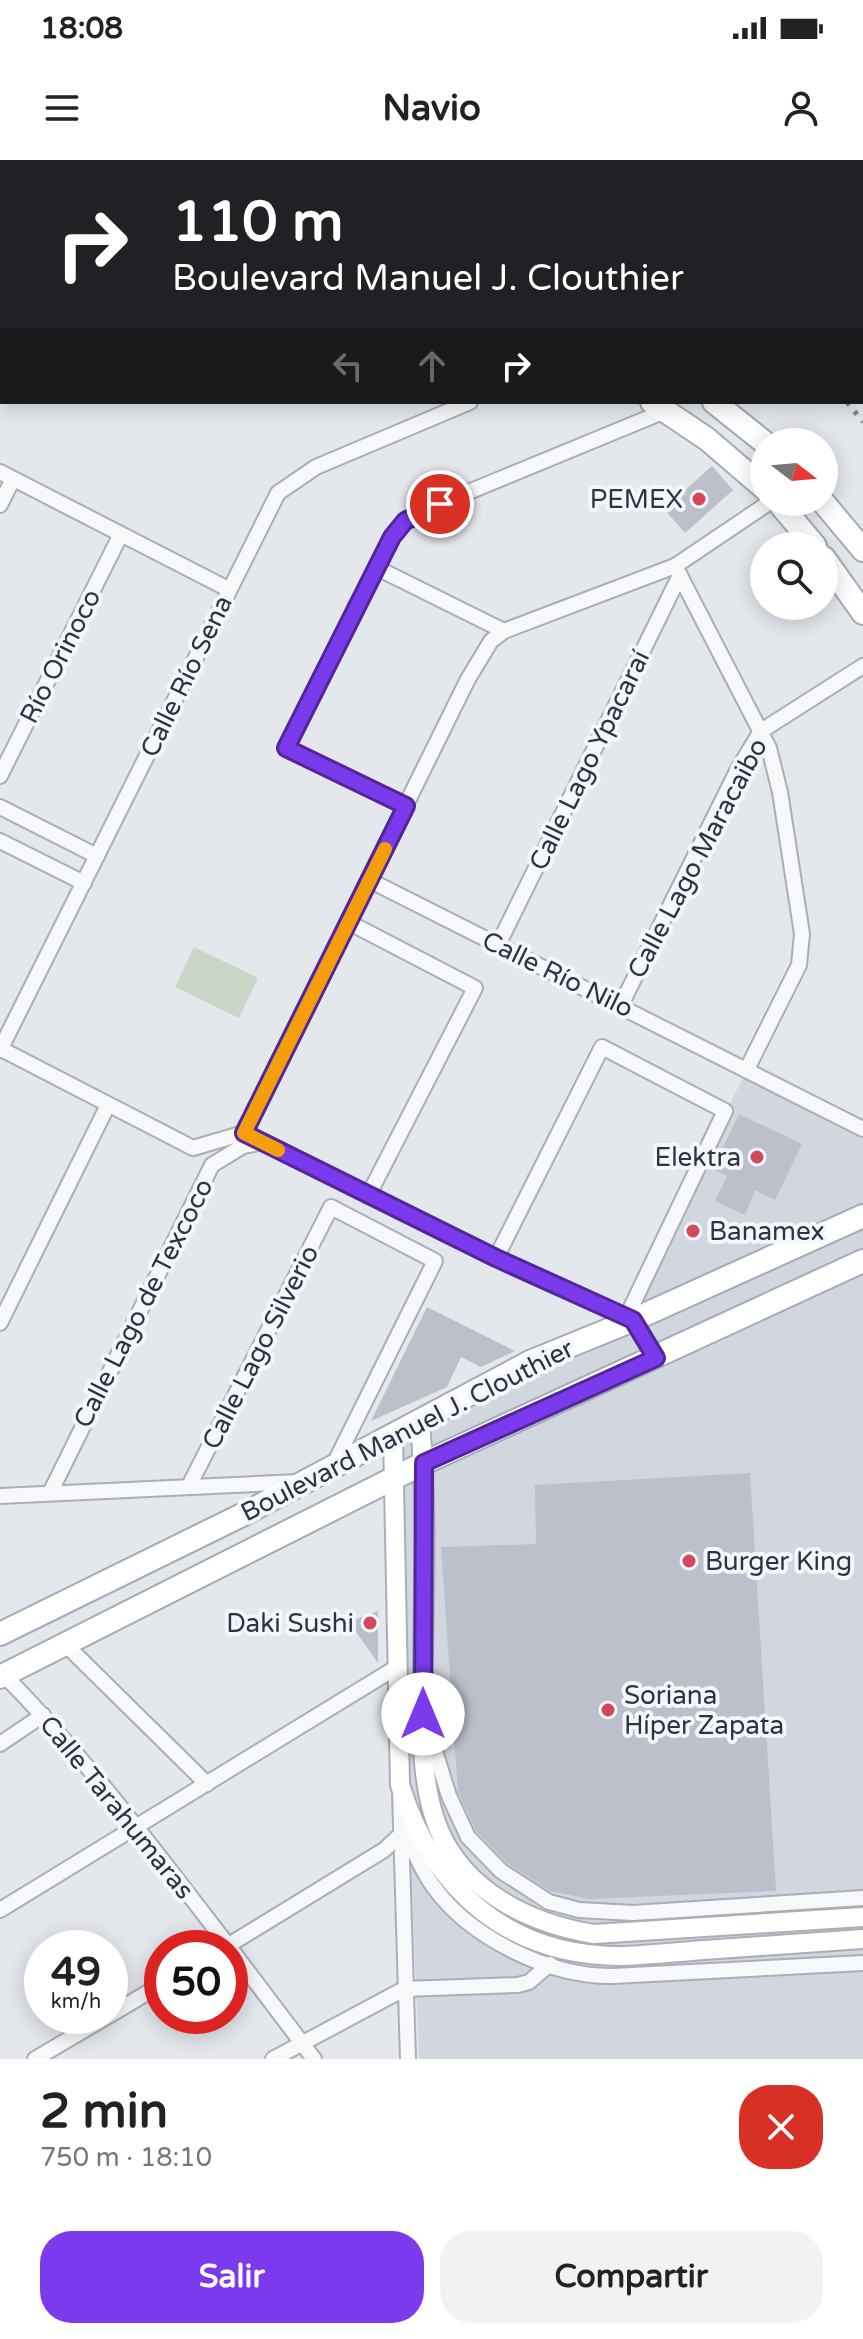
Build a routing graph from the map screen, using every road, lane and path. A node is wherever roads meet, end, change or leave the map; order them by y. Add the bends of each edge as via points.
1 (465, 404) edge
2 (716, 404) edge
3 (658, 407) edge
4 (750, 431) edge
5 (7, 475) edge
6 (750, 476) edge
7 (0, 505) edge
8 (751, 516) edge
9 (790, 516) edge
10 (835, 516) edge
11 (803, 532) edge
12 (120, 536) junction
13 (863, 550) edge
14 (377, 568) junction
15 (678, 571) junction
16 (838, 578) edge
17 (228, 589) junction
18 (863, 613) edge
19 (504, 631) junction
20 (863, 666) edge
21 (761, 731) junction
22 (0, 776) edge
23 (406, 806) junction
24 (0, 807) edge
25 (0, 841) edge
26 (97, 856) junction
27 (369, 880) junction
28 (84, 883) junction
29 (348, 922) junction
30 (498, 945) junction
31 (621, 1005) junction
32 (0, 1050) edge
33 (747, 1069) junction
34 (108, 1105) junction
35 (863, 1129) edge
36 (244, 1133) junction
37 (264, 1142) junction
38 (193, 1148) junction
39 (223, 1158) junction
40 (368, 1196) junction
41 (863, 1216) edge
42 (496, 1258) junction
43 (863, 1261) edge
44 (630, 1319) junction
45 (0, 1323) edge
46 (656, 1358) junction
47 (420, 1422) junction
48 (393, 1435) junction
49 (424, 1463) junction
50 (333, 1467) junction
51 (395, 1477) junction
52 (303, 1482) junction
53 (189, 1486) junction
54 (50, 1493) junction
55 (0, 1496) edge
56 (0, 1634) edge
57 (64, 1643) junction
58 (397, 1667) junction
59 (1, 1674) edge
60 (423, 1714) junction
61 (43, 1715) junction
62 (0, 1744) edge
63 (207, 1784) junction
64 (400, 1785) junction
65 (136, 1827) junction
66 (400, 1835) junction
67 (863, 1898) edge
68 (0, 1910) edge
69 (863, 1917) edge
70 (215, 1930) edge
71 (248, 1935) edge
72 (863, 1939) edge
73 (863, 1963) edge
74 (550, 1964) junction
75 (248, 1973) edge
76 (404, 1989) junction
77 (77, 2034) edge
78 (301, 2042) junction
79 (35, 2059) edge
80 (273, 2059) edge
81 (314, 2059) edge
82 (408, 2059) edge

1 - 17 street, Calle Río Sena via 296,477 268,507
2 - 4 main road
3 - 6 main road
3 - 14 street via 420,512 392,537
5 - 7 street
5 - 12 street
8 - 15 street
9 - 11 main road
10 - 13 main road
12 - 17 street
12 - 22 street, Río Orinoco
14 - 19 street
14 - 23 street via 286,748
15 - 19 street
15 - 21 street
15 - 30 street, Calle Lago Ypacaraí
16 - 18 main road
17 - 26 street, Calle Río Sena
19 - 23 street via 481,656
20 - 21 street, Calle Lago Maracaibo
21 - 31 street, Calle Lago Maracaibo
21 - 33 street via 780,792 802,956
23 - 27 street
24 - 26 street
25 - 28 street
26 - 28 street, Calle Río Sena
27 - 29 street
27 - 30 street, Calle Río Nilo
28 - 32 street, Calle Río Sena
29 - 36 street
29 - 40 street, Calle Río Nilo via 475,988
30 - 31 street, Calle Río Nilo
31 - 33 street, Calle Río Nilo
32 - 34 street
33 - 35 street, Calle Río Nilo
34 - 38 street
34 - 45 street
36 - 37 street
36 - 38 street
37 - 39 street, Calle Lago de Texcoco
37 - 40 street
38 - 39 street
39 - 54 street, Calle Lago de Texcoco via 208,1172
40 - 42 street
41 - 44 main road, Boulevard Manuel J. Clouthier
42 - 44 street
42 - 44 street, Calle Río Nilo via 602,1047 725,1111
43 - 46 main road, Boulevard Manuel J. Clouthier
44 - 46 street
44 - 47 main road, Boulevard Manuel J. Clouthier via 530,1362
46 - 49 main road, Boulevard Manuel J. Clouthier
47 - 48 main road, Boulevard Manuel J. Clouthier
47 - 49 main road
48 - 50 main road, Boulevard Manuel J. Clouthier
48 - 51 main road
49 - 51 main road, Boulevard Manuel J. Clouthier
49 - 60 main road
50 - 52 main road, Boulevard Manuel J. Clouthier
50 - 53 street, Calle Lago Silverio via 435,1261 331,1207
51 - 57 main road, Boulevard Manuel J. Clouthier
51 - 58 main road
52 - 53 street
52 - 56 main road, Boulevard Manuel J. Clouthier
53 - 54 street
54 - 55 street
57 - 59 main road, Boulevard Manuel J. Clouthier
57 - 63 street
58 - 63 street
58 - 64 main road
59 - 61 street, Calle Tarahumaras
60 - 67 street via 468,1837 501,1871 549,1902 579,1910 633,1913
60 - 69 main road via 430,1801 439,1831 480,1885 521,1913 569,1930 623,1935
61 - 62 street
61 - 65 street, Calle Tarahumaras
63 - 65 street
64 - 66 street
64 - 72 main road via 430,1856 449,1882 481,1911 540,1943 622,1956
65 - 68 street
65 - 70 street, Calle Tarahumaras
66 - 71 street
66 - 74 street via 407,1836 435,1889 463,1918 492,1938
66 - 76 street
73 - 74 street via 605,1977
74 - 76 street via 518,1985
75 - 78 street, Calle Tarahumaras
76 - 78 street
76 - 82 street
77 - 79 street
78 - 80 street
78 - 81 street, Calle Tarahumaras

